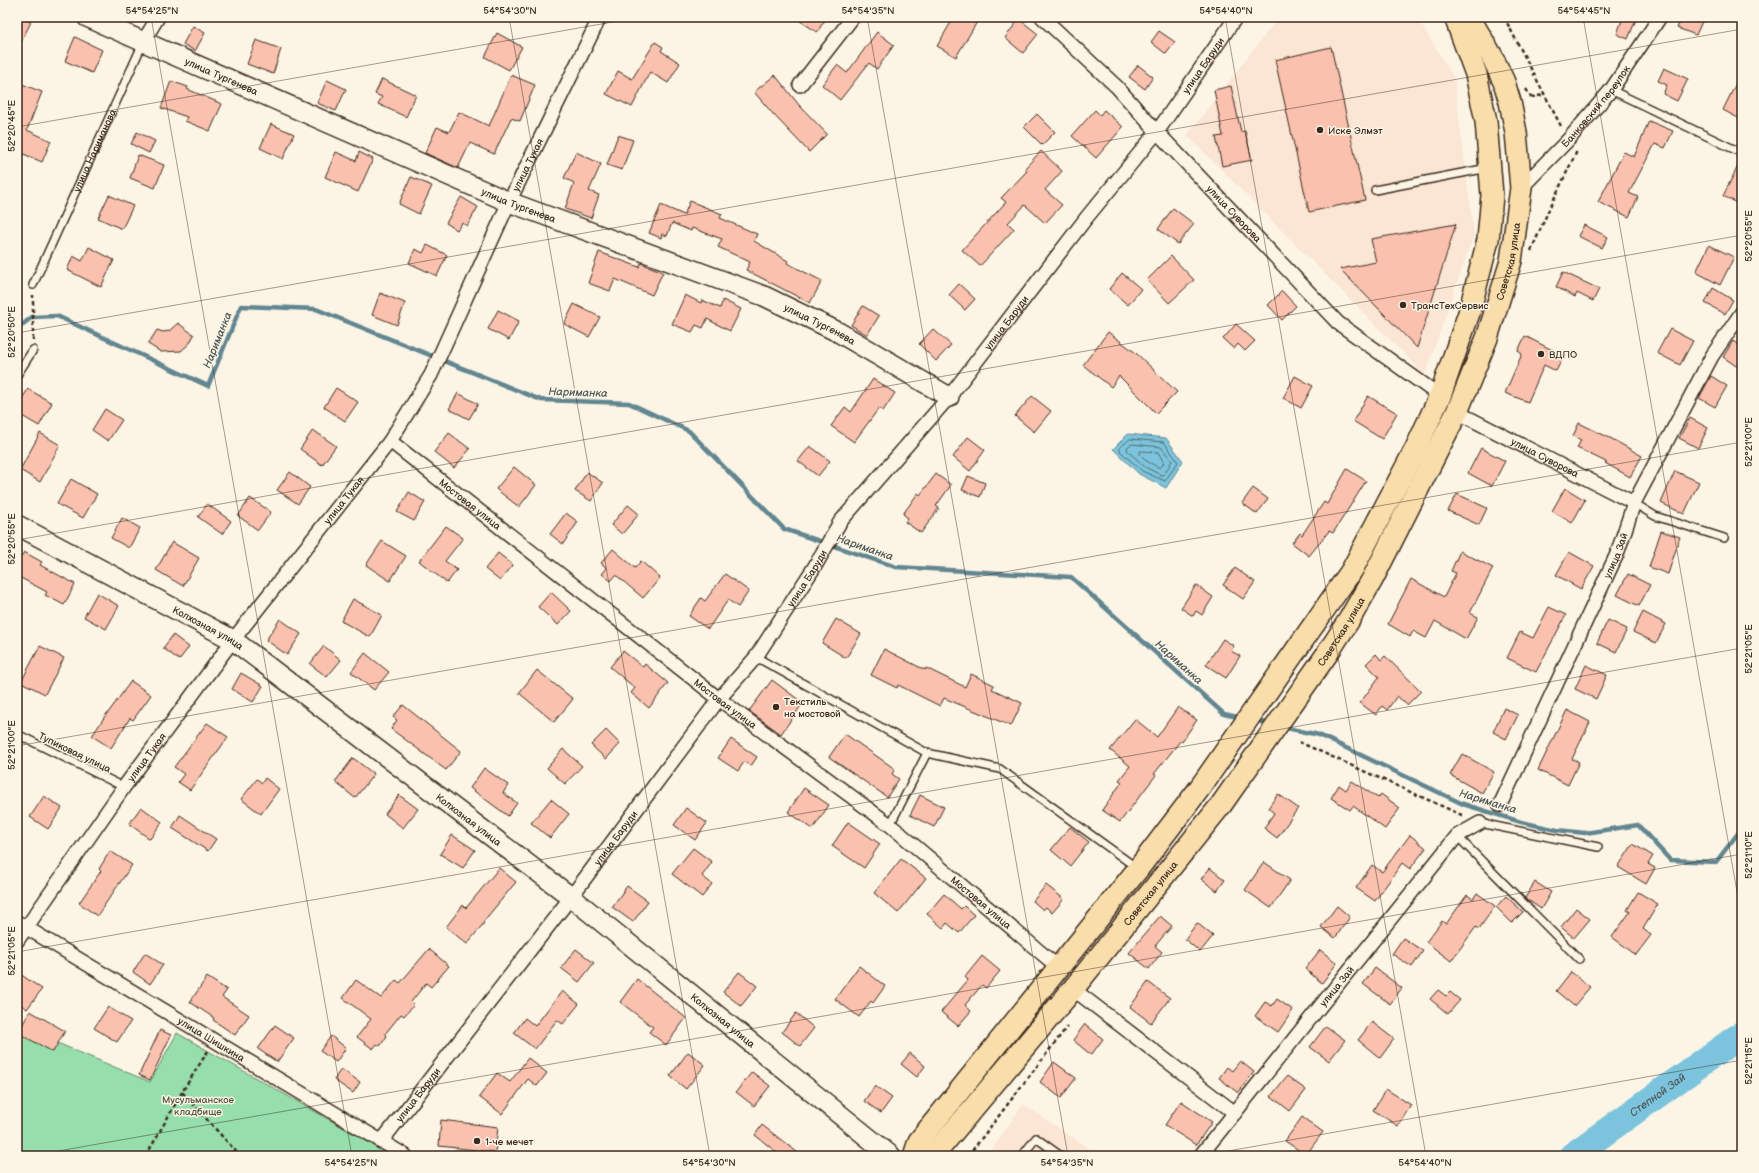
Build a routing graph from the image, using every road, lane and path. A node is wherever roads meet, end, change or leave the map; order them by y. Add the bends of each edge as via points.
1 (87, 17) edge
2 (158, 17) edge
3 (600, 17) edge
4 (853, 17) edge
5 (1042, 17) edge
6 (1236, 17) edge
7 (1456, 17) edge
8 (1470, 17) edge
9 (1504, 17) edge
10 (1660, 17) edge
11 (143, 42) junction
12 (800, 85) dead end
13 (1611, 90) junction
14 (1544, 95) junction
15 (1531, 97) dead end
16 (1557, 120) dead end
17 (1157, 132) junction
18 (1742, 153) edge
19 (1490, 168) junction
20 (1521, 188) junction
21 (1375, 190) dead end
22 (509, 202) junction
23 (33, 285) joint
24 (1742, 312) edge
25 (33, 350) joint
26 (17, 375) edge
27 (1440, 396) junction
28 (949, 397) junction
29 (1456, 412) junction
30 (390, 441) junction
31 (1634, 503) junction
32 (17, 524) edge
33 (1724, 538) dead end
34 (232, 640) junction
35 (756, 657) junction
36 (719, 699) junction
37 (17, 734) edge
38 (1299, 742) dead end
39 (927, 753) junction
40 (124, 787) junction
41 (1500, 805) dead end
42 (1480, 823) junction
43 (890, 825) junction
44 (1457, 836) junction
45 (1598, 848) dead end
46 (1138, 869) junction
47 (571, 897) junction
48 (22, 925) edge
49 (17, 941) edge
50 (1579, 959) dead end
51 (1059, 968) junction
52 (1073, 989) junction
53 (1068, 1025) dead end
54 (215, 1041) junction
55 (182, 1092) junction
56 (1235, 1113) junction
57 (381, 1142) junction
58 (146, 1156) edge
59 (240, 1156) edge
60 (406, 1156) edge
61 (891, 1156) edge
62 (914, 1156) edge
63 (933, 1156) edge
64 (968, 1156) edge
65 (1022, 1156) edge
66 (1061, 1156) edge
67 (1200, 1156) edge

1 - 11 street, улица Тургенева
2 - 11 street, улица Нариманова
3 - 22 street, улица Тукая
4 - 12 street
5 - 17 street, улица Суворова via 1118,87
6 - 17 street, улица Баруди
7 - 19 main road via 1476,74 1484,108
8 - 20 main road, Советская улица via 1492,56 1510,102 1516,132
9 - 14 path
10 - 13 street, Банковский переулок
11 - 22 street, улица Тургенева
11 - 23 lane, улица Нариманова
13 - 18 lane
13 - 20 street, Банковский переулок via 1569,139
14 - 15 path
14 - 16 path
17 - 27 street, улица Суворова via 1338,323
17 - 28 street, улица Баруди via 1087,217
19 - 21 lane
19 - 27 main road via 1492,195 1488,240 1469,313
20 - 29 main road, Советская улица via 1511,261 1487,338
22 - 28 street, улица Тургенева via 764,296 838,332
22 - 30 street, улица Тукая via 431,375
23 - 25 path
24 - 31 street, улица Зай via 1712,356
25 - 26 lane
27 - 46 main road via 1416,448 1352,570 1199,789
28 - 35 street, улица Баруди via 840,522 815,566
29 - 31 street, улица Суворова
29 - 52 main road, Советская улица via 1372,580 1327,654 1221,805
30 - 34 street, улица Тукая
30 - 36 street, Мостовая улица
31 - 33 lane via 1655,516
31 - 41 street, улица Зай via 1617,554
32 - 34 street, Колхозная улица
34 - 40 street, улица Тукая
34 - 47 street, Колхозная улица
35 - 36 street, улица Баруди
35 - 39 lane
36 - 43 street, Мостовая улица
36 - 47 street, улица Баруди
37 - 40 lane, Тупиковая улица
38 - 42 path
39 - 43 lane
39 - 46 lane via 1000,769
40 - 48 street, улица Тукая
42 - 44 street, улица Зай
42 - 45 lane
43 - 51 street, Мостовая улица
44 - 50 lane
44 - 56 street, улица Зай
46 - 51 main road
47 - 57 street, улица Баруди
47 - 61 street, Колхозная улица
48 - 49 street, улица Тукая
48 - 54 street, улица Шишкина
51 - 62 main road via 919,1141
52 - 56 street
52 - 63 main road, Советская улица
53 - 64 path
54 - 55 path
54 - 57 street, улица Шишкина
55 - 58 path
55 - 59 path
56 - 67 street, улица Зай
57 - 60 street, улица Шишкина
65 - 66 lane via 1036,1138

